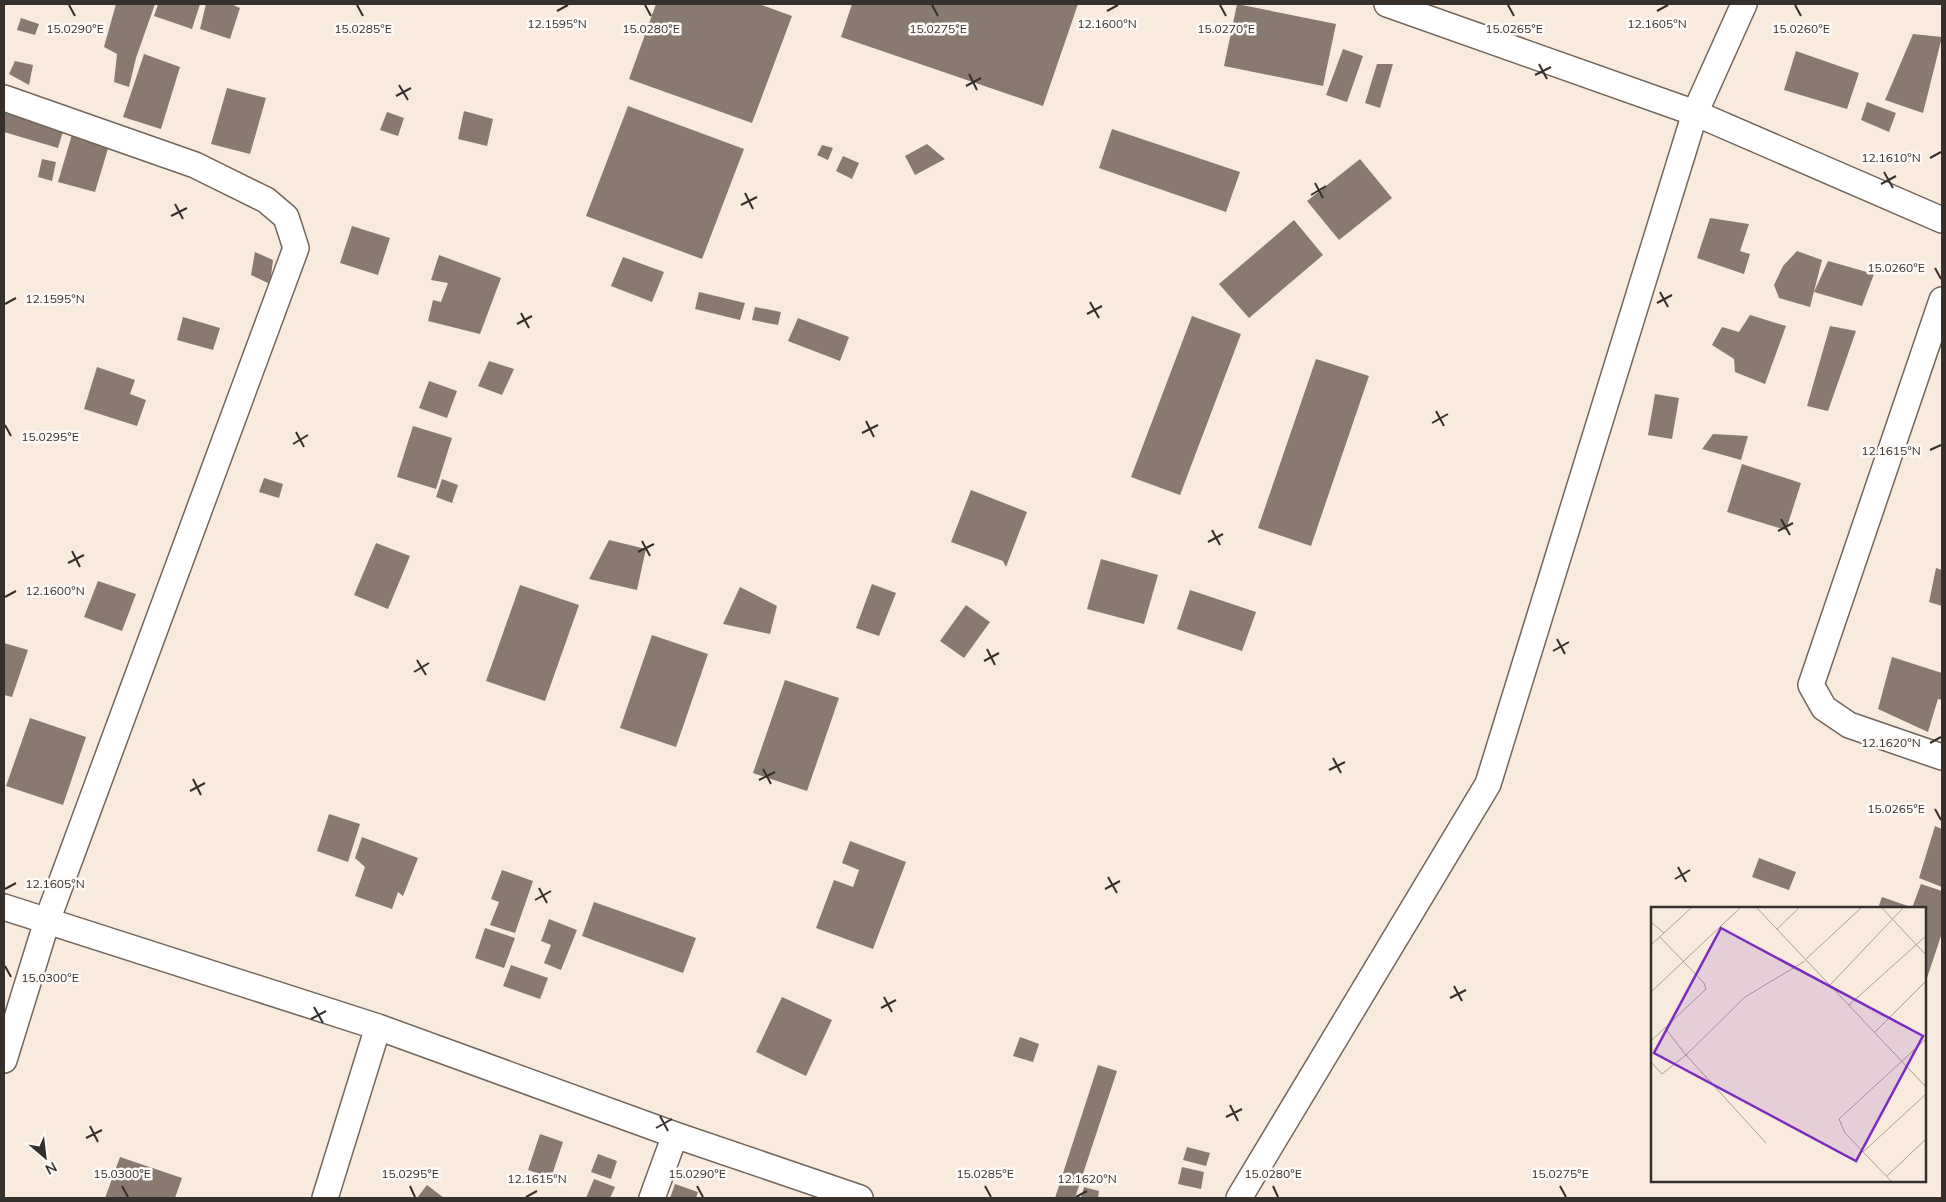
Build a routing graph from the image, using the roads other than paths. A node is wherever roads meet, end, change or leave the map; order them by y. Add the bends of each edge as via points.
1 (1387, 4) edge
2 (1744, 4) edge
3 (4, 98) edge
4 (1695, 113) junction
5 (1942, 220) edge
6 (1942, 300) edge
7 (1942, 757) edge
8 (4, 907) edge
9 (47, 922) junction
10 (378, 1027) junction
11 (4, 1060) edge
12 (675, 1135) junction
13 (325, 1198) edge
14 (652, 1198) edge
15 (860, 1198) edge
16 (1239, 1198) edge

1 - 4 street
2 - 4 street
3 - 9 street via 195,165 266,200 286,217 296,248
4 - 5 street
4 - 16 street via 1488,784
6 - 7 street via 1811,685 1824,708 1849,725
8 - 9 street
9 - 10 street
9 - 11 street
10 - 12 street
10 - 13 street
12 - 14 street
12 - 15 street

